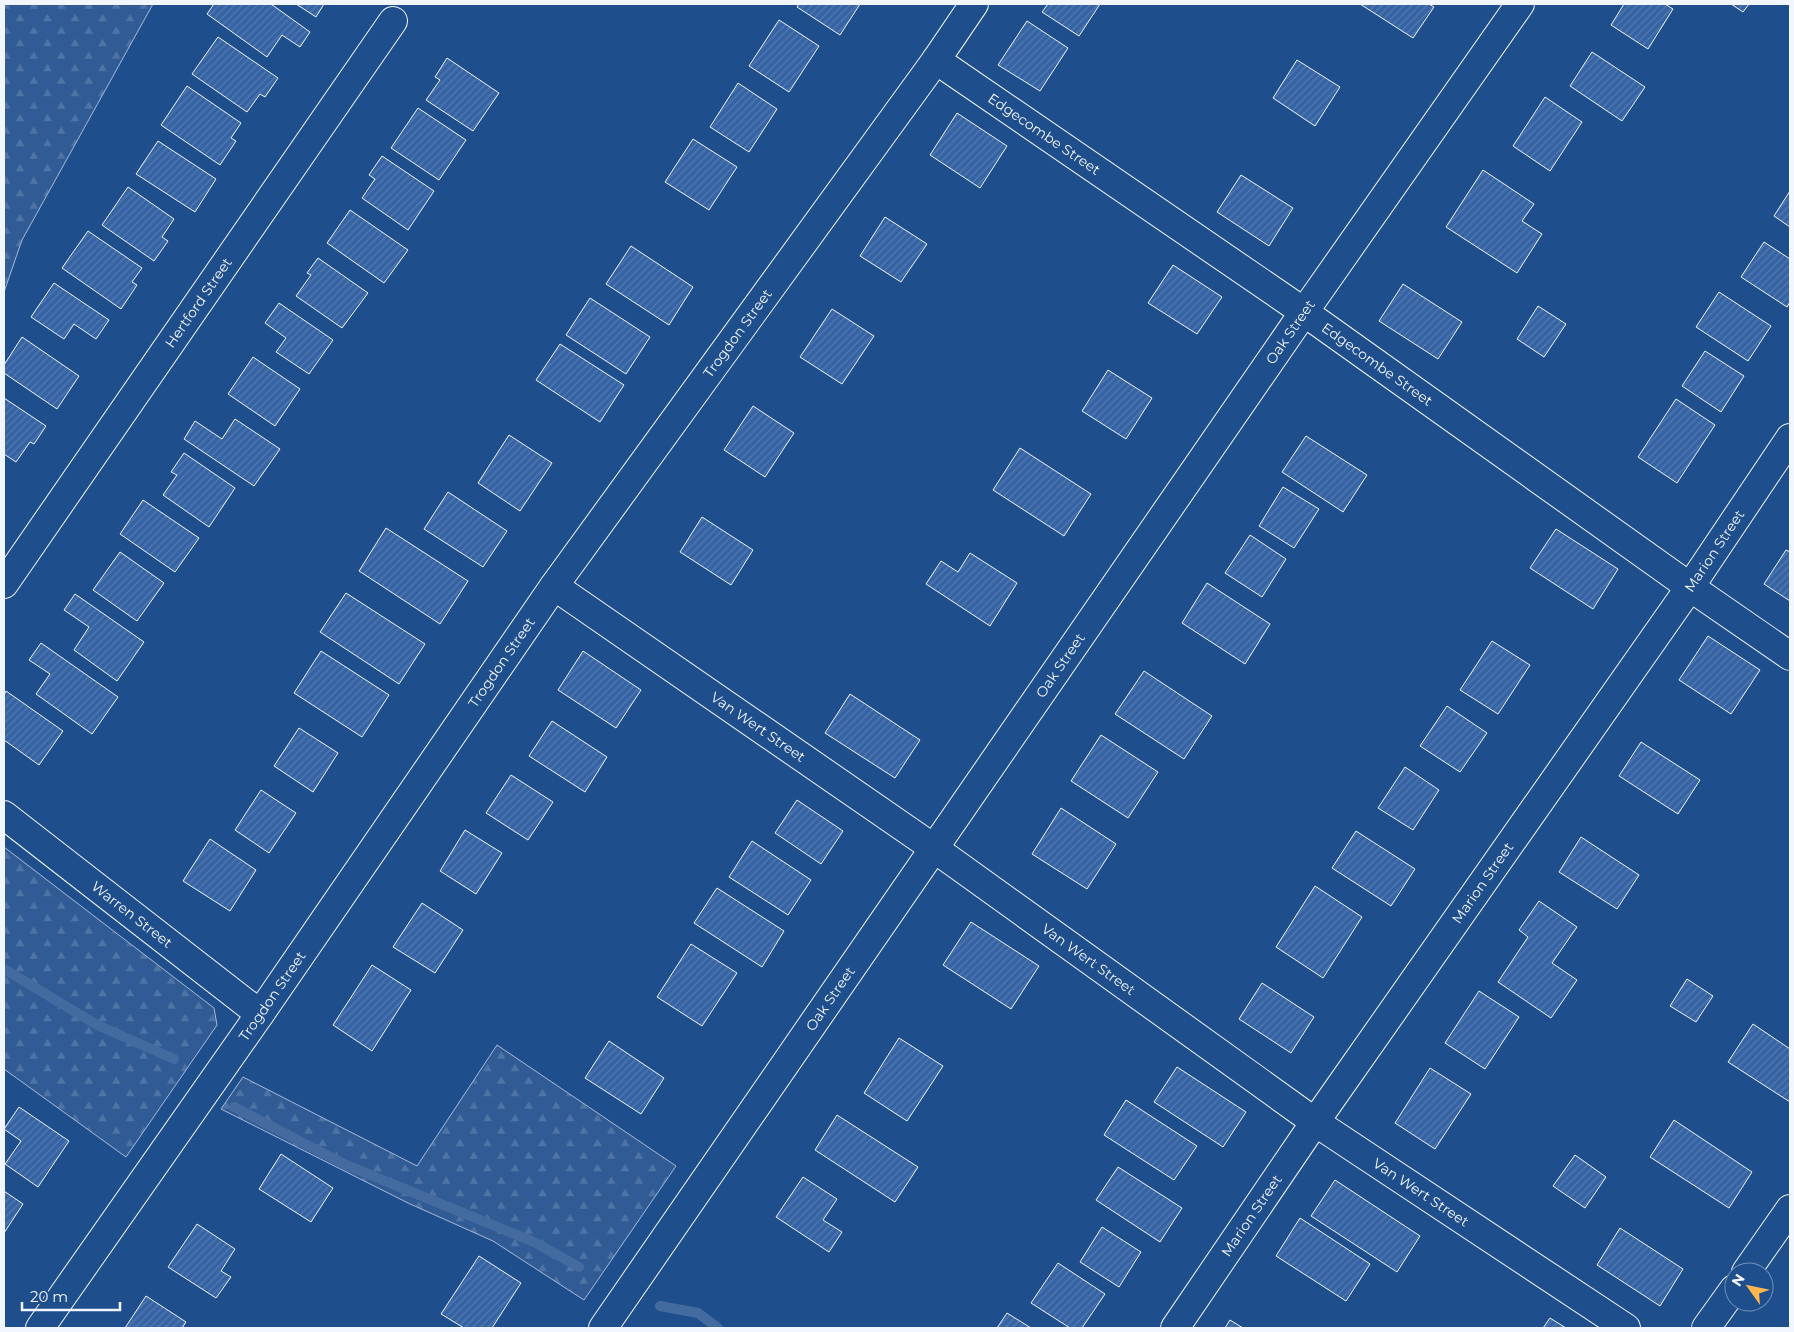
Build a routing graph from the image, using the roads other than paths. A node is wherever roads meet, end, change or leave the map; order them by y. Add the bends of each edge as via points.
1 (974, 4) edge
2 (1520, 4) edge
3 (393, 21) dead end
4 (936, 60) junction
5 (1304, 312) junction
6 (1790, 438) edge
7 (4, 584) edge
8 (554, 586) junction
9 (1690, 588) junction
10 (1790, 656) edge
11 (4, 815) edge
12 (935, 849) junction
13 (260, 1014) junction
14 (1315, 1122) junction
15 (1790, 1209) edge
16 (1753, 1262) edge
17 (1724, 1303) edge
18 (40, 1328) edge
19 (603, 1328) edge
20 (1175, 1328) edge
21 (1626, 1328) edge
22 (1706, 1328) edge

1 - 4 street, Trogdon Street
2 - 5 street, Oak Street
3 - 7 street, Hertford Street
4 - 5 street, Edgecombe Street
4 - 8 street, Trogdon Street
5 - 9 street, Edgecombe Street
5 - 12 street, Oak Street
6 - 9 street, Marion Street
8 - 12 street, Van Wert Street
8 - 13 street, Trogdon Street
9 - 10 street, Edgecombe Street
9 - 14 street, Marion Street
11 - 13 street, Warren Street
12 - 14 street, Van Wert Street
12 - 19 street, Oak Street
13 - 18 street, Trogdon Street
14 - 20 street, Marion Street
14 - 21 street, Van Wert Street
15 - 16 street
17 - 22 street

